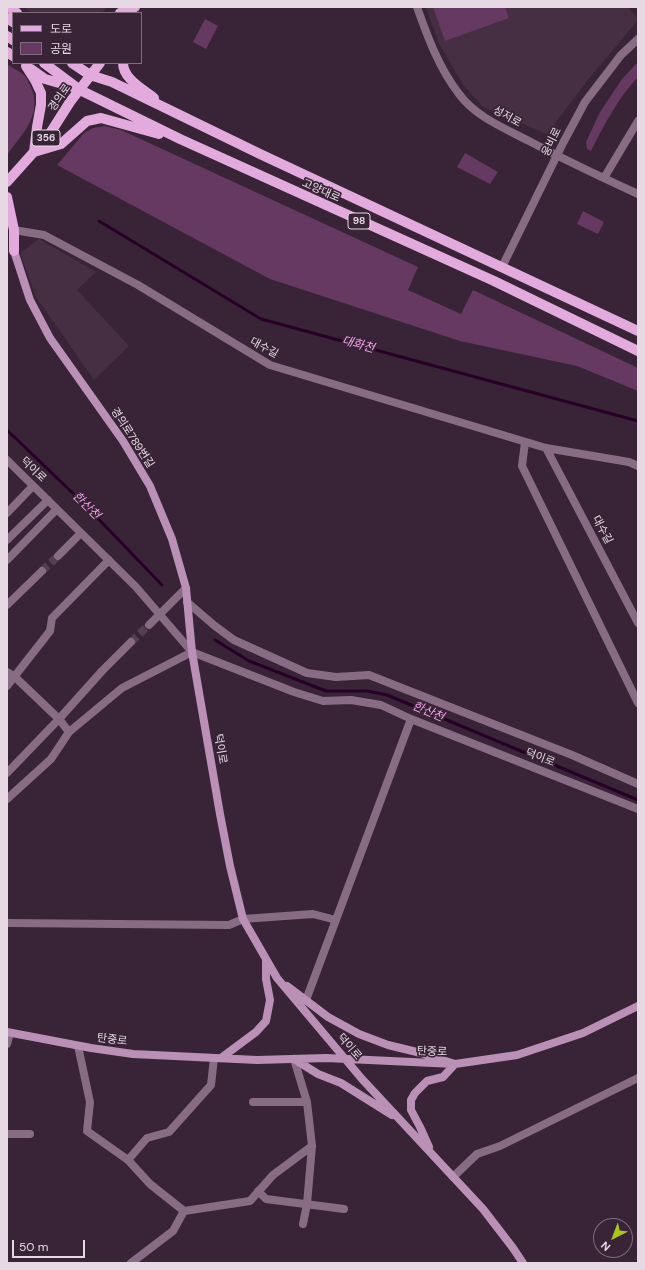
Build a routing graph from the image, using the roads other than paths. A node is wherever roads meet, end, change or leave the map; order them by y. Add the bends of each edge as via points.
1 (136, 7) edge
2 (417, 7) edge
3 (123, 12) edge
4 (638, 39) edge
5 (24, 64) edge
6 (45, 64) edge
7 (74, 64) edge
8 (80, 64) edge
9 (99, 64) edge
10 (123, 64) edge
11 (90, 75) junction
12 (80, 90) junction
13 (638, 121) edge
14 (180, 140) junction
15 (34, 152) junction
16 (260, 154) junction
17 (557, 156) junction
18 (604, 178) junction
19 (8, 179) edge
20 (638, 194) edge
21 (7, 197) edge
22 (14, 230) junction
23 (10, 247) edge
24 (502, 267) junction
25 (638, 331) edge
26 (638, 351) edge
27 (525, 442) junction
28 (546, 448) junction
29 (7, 460) edge
30 (638, 466) edge
31 (33, 486) junction
32 (48, 500) junction
33 (57, 509) junction
34 (7, 513) edge
35 (81, 533) junction
36 (7, 540) edge
37 (58, 556) tunnel mouth
38 (7, 560) edge
39 (109, 560) junction
40 (42, 571) tunnel mouth
41 (186, 588) junction
42 (187, 602) junction
43 (7, 606) edge
44 (160, 614) junction
45 (638, 623) edge
46 (149, 625) tunnel mouth
47 (131, 642) tunnel mouth
48 (192, 652) junction
49 (7, 672) edge
50 (15, 678) junction
51 (7, 686) edge
52 (638, 703) edge
53 (59, 719) junction
54 (411, 719) junction
55 (69, 732) junction
56 (8, 771) edge
57 (638, 784) edge
58 (7, 799) edge
59 (638, 809) edge
60 (243, 919) junction
61 (336, 920) junction
62 (7, 923) edge
63 (266, 959) junction
64 (277, 978) junction
65 (306, 1000) junction
66 (638, 1006) edge
67 (8, 1030) edge
68 (7, 1044) edge
69 (78, 1046) junction
70 (218, 1058) junction
71 (294, 1059) junction
72 (345, 1060) junction
73 (455, 1064) junction
74 (638, 1078) edge
75 (253, 1102) dead end
76 (307, 1102) junction
77 (402, 1122) junction
78 (7, 1134) edge
79 (30, 1134) dead end
80 (312, 1146) junction
81 (430, 1152) junction
82 (128, 1160) junction
83 (453, 1177) junction
84 (258, 1191) junction
85 (307, 1204) junction
86 (344, 1209) dead end
87 (184, 1211) junction
88 (303, 1224) dead end
89 (131, 1263) edge
90 (523, 1263) edge

1 - 3 main road
2 - 17 street, 성저로 via 431,46 459,95 477,113
4 - 17 street, 웅비로 via 621,55 585,102
5 - 12 main road via 45,79
5 - 15 main road via 36,80 41,94
6 - 12 main road, 고양대로 / 98
7 - 11 main road, 고양대로 / 98
8 - 11 main road
9 - 11 main road, 경의로
10 - 16 main road via 130,80 155,98 190,119
11 - 12 main road, 경의로
11 - 16 main road, 고양대로 / 98 via 112,82
12 - 14 main road, 고양대로 / 98
12 - 15 main road, 경의로 / 356
13 - 18 street
14 - 15 main road via 101,118 87,121 61,144
14 - 26 main road, 고양대로 / 98 via 494,281
15 - 19 main road, 경의로 / 356
16 - 24 main road, 고양대로 / 98
17 - 18 street, 성저로
17 - 24 street, 웅비로
18 - 20 street, 성저로
21 - 22 main road
22 - 23 main road
22 - 27 street, 대수길 via 44,235 138,286 270,365
23 - 41 main road, 경의로789번길 via 30,300 50,338 123,441 150,486 172,539
24 - 25 main road, 고양대로 / 98
27 - 28 street, 대수길
27 - 52 street via 522,466
28 - 30 street, 대수길 via 629,462
28 - 45 street, 대수길
29 - 31 street, 덕이로
31 - 32 street, 덕이로
31 - 34 street
32 - 33 street, 덕이로
32 - 36 street
33 - 35 street, 덕이로
33 - 38 street
35 - 37 street
35 - 39 street, 덕이로
39 - 44 street, 덕이로
39 - 50 street via 52,618 50,631
40 - 43 street
41 - 42 main road, 경의로789번길
41 - 44 street
42 - 48 main road, 경의로789번길
42 - 57 street via 234,640 307,673 336,677 369,675 572,755
44 - 46 street
44 - 48 street, 덕이로
47 - 53 street
48 - 54 street, 덕이로 via 323,701 351,700 381,705
48 - 55 street via 122,688
48 - 60 main road, 덕이로 via 220,814
49 - 50 street
50 - 51 street
50 - 53 street
53 - 55 street
53 - 56 street
54 - 59 street, 덕이로
54 - 61 street
55 - 58 street via 51,759
60 - 61 street via 313,914
60 - 62 street via 229,925
60 - 63 main road, 덕이로
61 - 65 street
63 - 64 main road, 덕이로
63 - 70 main road via 270,1000 266,1021 256,1032
64 - 65 main road
64 - 72 main road, 덕이로
65 - 73 main road via 328,1017 359,1034
66 - 73 main road, 탄중로 via 583,1033 517,1055
67 - 68 street
67 - 69 main road, 탄중로
69 - 70 main road, 탄중로 via 133,1054
69 - 82 street via 90,1102 87,1131
70 - 71 main road, 탄중로
70 - 82 street via 211,1085 169,1132 147,1138
71 - 72 main road, 탄중로
71 - 76 street
71 - 77 main road via 318,1074 341,1083
72 - 73 main road, 탄중로
72 - 77 main road, 덕이로
73 - 81 main road via 443,1077 427,1080 411,1100 411,1110
74 - 83 street via 500,1146 477,1154
75 - 76 street
76 - 80 street
77 - 81 main road, 덕이로
78 - 79 street
80 - 84 street via 272,1175
80 - 85 street
81 - 83 main road, 덕이로
82 - 87 street via 150,1184
83 - 90 main road, 덕이로 via 483,1209
84 - 85 street via 266,1199
84 - 87 street via 250,1201
85 - 86 street
85 - 88 street
87 - 89 street via 173,1231

